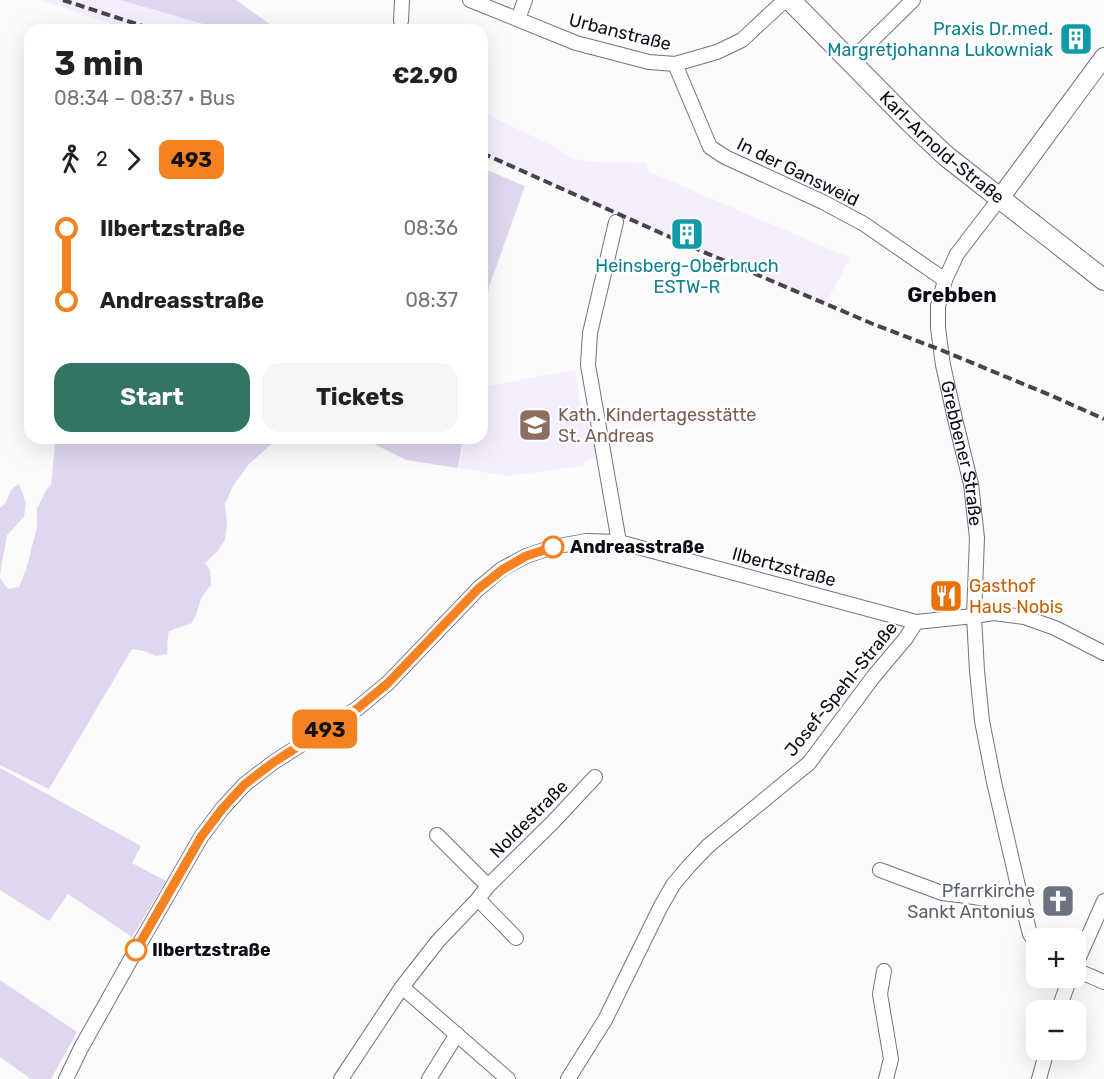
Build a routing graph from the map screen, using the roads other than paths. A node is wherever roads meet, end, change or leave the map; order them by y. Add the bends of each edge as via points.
1 (402, 0) edge
2 (470, 0) edge
3 (525, 0) edge
4 (785, 0) edge
5 (790, 0) edge
6 (913, 0) edge
7 (518, 19) junction
8 (401, 21) dead end
9 (1104, 57) edge
10 (851, 61) junction
11 (675, 64) junction
12 (1000, 198) junction
13 (616, 222) dead end
14 (945, 280) junction
15 (1104, 280) edge
16 (619, 542) junction
17 (974, 616) junction
18 (916, 622) junction
19 (1104, 654) edge
20 (595, 777) dead end
21 (437, 835) dead end
22 (880, 870) dead end
23 (488, 886) junction
24 (478, 899) junction
25 (1021, 899) junction
26 (1104, 901) edge
27 (1028, 928) edge
28 (516, 938) dead end
29 (1086, 942) edge
30 (884, 971) dead end
31 (1086, 974) edge
32 (1104, 981) edge
33 (402, 987) junction
34 (456, 1034) junction
35 (1044, 1060) edge
36 (66, 1079) edge
37 (341, 1079) edge
38 (429, 1079) edge
39 (508, 1079) edge
40 (568, 1079) edge
41 (886, 1079) edge
42 (1039, 1079) edge

1 - 8 street
2 - 7 street, Urbanstraße
3 - 7 street
4 - 11 street, Urbanstraße via 742,40
5 - 10 main road, Karl-Arnold-Straße
6 - 10 street
7 - 11 street, Urbanstraße via 576,43 650,62
9 - 12 street, Grebbener Straße
10 - 12 main road, Karl-Arnold-Straße via 946,156
11 - 14 street, In der Gansweid via 710,147 864,224
12 - 14 street, Grebbener Straße via 957,254
12 - 15 main road, Karl-Arnold-Straße
13 - 16 street via 590,333 588,365
14 - 17 street, Grebbener Straße via 938,306 938,328 971,484 977,538
16 - 18 street, Ilbertzstraße
16 - 36 street, Ilbertzstraße via 586,541 553,548 526,556 502,570 358,708 245,784 201,837
17 - 18 street, Josef-Spehl-Straße
17 - 19 street, Josef-Spehl-Straße via 994,613 1024,617 1055,628
17 - 25 street, Grebbener Straße via 982,721
18 - 40 street, Josef-Spehl-Straße via 809,763 708,846 673,885 605,1020
20 - 23 street, Noldestraße
21 - 23 street, Noldestraße
22 - 25 street via 942,893 1003,903
23 - 24 street, Noldestraße
24 - 28 street
24 - 33 street, Noldestraße
25 - 27 street, Grebbener Straße
26 - 29 street
30 - 41 street via 880,994 891,1059
31 - 32 street
33 - 34 street
33 - 37 street, Noldestraße
34 - 38 street
34 - 39 street
35 - 42 street

